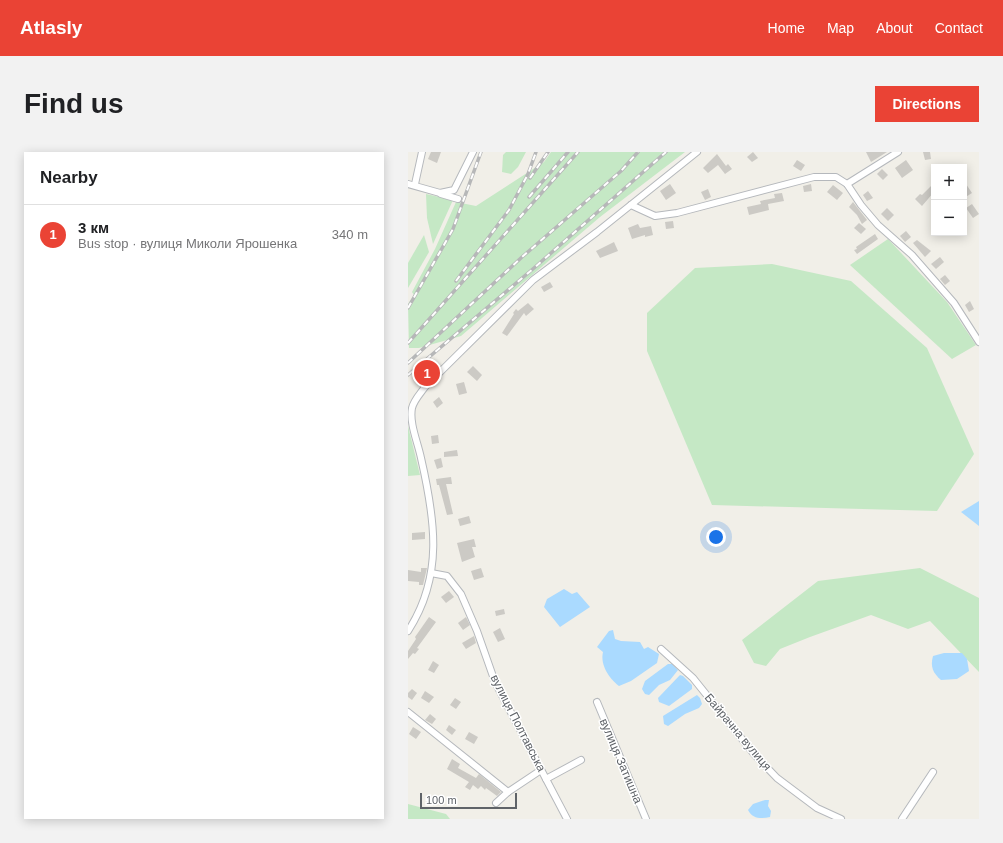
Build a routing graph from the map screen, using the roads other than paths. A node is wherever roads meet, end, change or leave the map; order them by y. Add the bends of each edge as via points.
1 (422, 152) edge
2 (697, 152) edge
3 (898, 152) edge
4 (471, 154) edge
5 (408, 184) edge
6 (415, 184) junction
7 (848, 184) junction
8 (440, 193) junction
9 (458, 199) dead end
10 (630, 205) junction
11 (979, 342) edge
12 (431, 573) junction
13 (408, 631) edge
14 (661, 649) dead end
15 (597, 702) dead end
16 (408, 712) edge
17 (581, 760) dead end
18 (541, 770) junction
19 (933, 772) dead end
20 (546, 778) junction
21 (508, 792) junction
22 (496, 803) dead end
23 (567, 819) edge
24 (646, 819) edge
25 (841, 819) edge
26 (902, 819) edge

1 - 6 street
2 - 10 street
3 - 7 street
4 - 8 street via 454,190
5 - 6 street
6 - 8 street
7 - 10 street via 836,177 814,177 677,213 655,216
7 - 11 street via 878,225 912,255 954,303
8 - 9 street
10 - 12 street via 533,280 414,402 412,421 433,524
12 - 13 street via 420,613
12 - 18 street, вулиця Полтавська via 447,576 461,594 478,630 495,682
14 - 25 street, Байрачна вулиця via 693,678 754,754 777,778 817,808
15 - 24 street, вулиця Затишна
16 - 21 street
17 - 20 street
18 - 20 street, вулиця Полтавська
18 - 21 street
19 - 26 street
20 - 23 street, вулиця Полтавська
21 - 22 street

